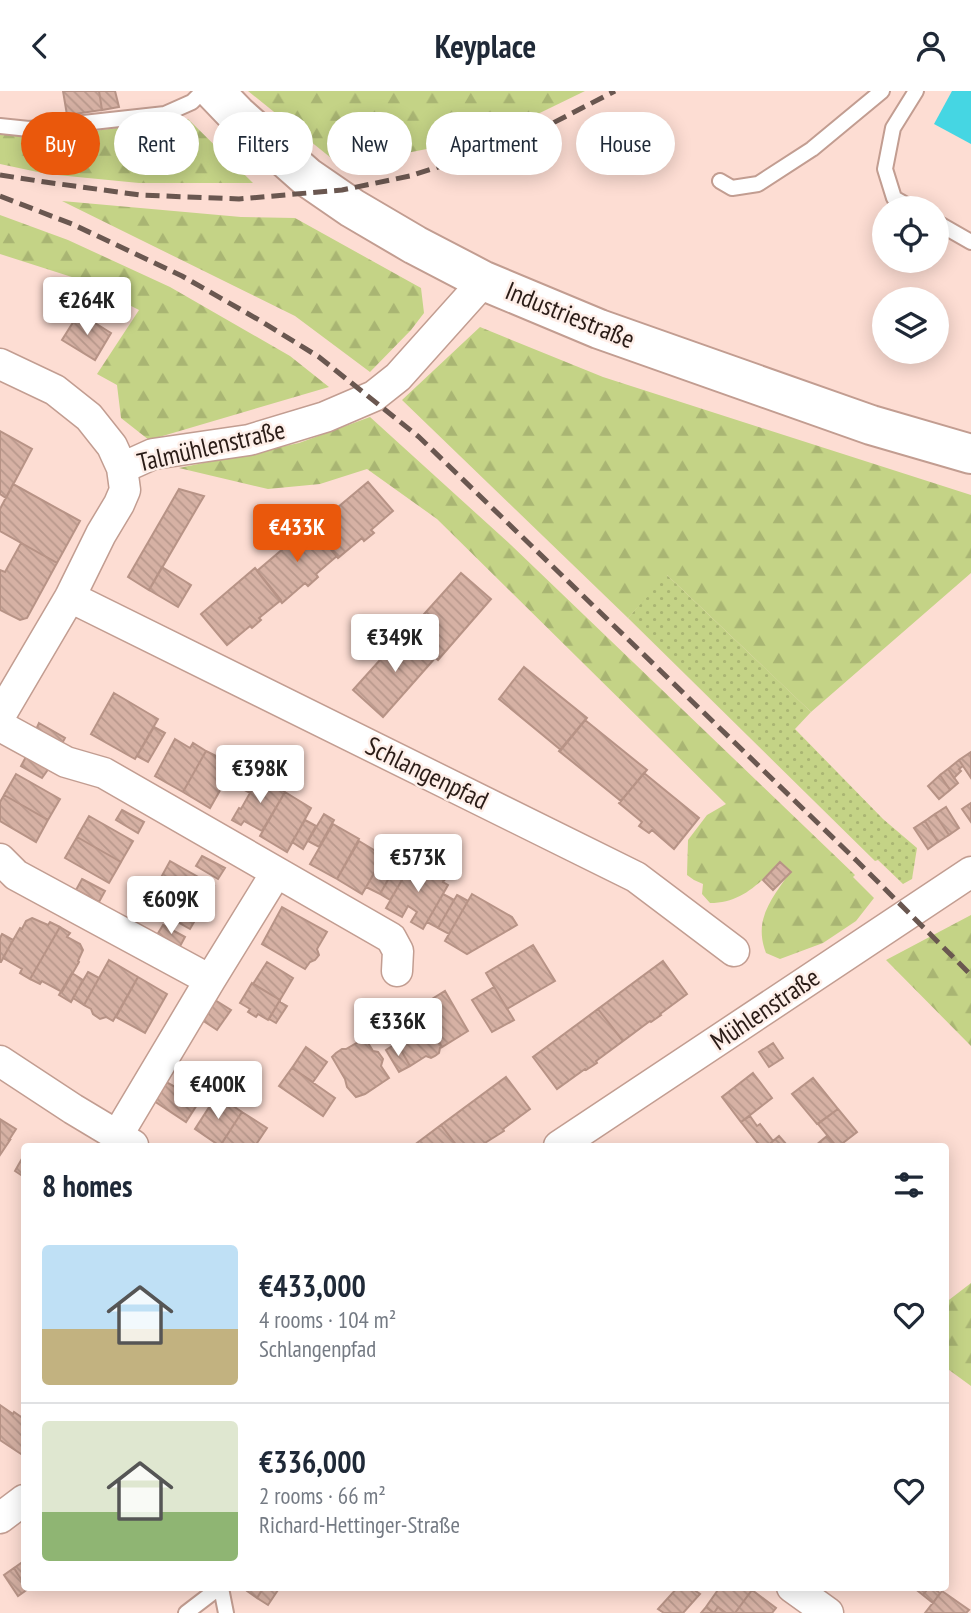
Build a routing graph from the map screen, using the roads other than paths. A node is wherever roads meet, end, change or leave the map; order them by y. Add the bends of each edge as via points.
1 (204, 91) edge
2 (214, 91) edge
3 (882, 91) edge
4 (916, 91) edge
5 (0, 125) edge
6 (720, 181) dead end
7 (893, 196) edge
8 (949, 229) edge
9 (971, 241) edge
10 (484, 281) junction
11 (0, 364) edge
12 (971, 454) edge
13 (122, 468) junction
14 (70, 597) junction
15 (0, 716) edge
16 (0, 726) edge
17 (0, 859) edge
18 (971, 872) edge
19 (276, 873) junction
20 (734, 951) dead end
21 (397, 971) dead end
22 (210, 980) junction
23 (0, 1061) edge
24 (126, 1141) edge
25 (564, 1143) edge
26 (21, 1502) edge
27 (0, 1518) edge
28 (216, 1591) edge
29 (221, 1591) edge
30 (798, 1591) edge
31 (186, 1613) edge
32 (226, 1613) edge
33 (828, 1613) edge

1 - 5 lane via 165,114 29,129
2 - 10 main road, Industriestraße via 307,177 352,208
3 - 6 lane via 812,149 758,184 732,188
4 - 7 lane via 894,128 885,169
8 - 9 lane
10 - 12 main road, Industriestraße via 599,329 871,425
10 - 13 street, Talmühlenstraße via 398,377 374,396 325,417 249,440 153,454
11 - 13 street via 55,390 89,417 112,446
13 - 14 street, Talmühlenstraße via 125,489 119,504
14 - 15 street, Talmühlenstraße
14 - 20 street, Schlangenpfad via 636,877
16 - 19 street via 66,762 104,773
17 - 22 street via 16,875
18 - 25 street, Mühlenstraße
19 - 21 street via 391,938 398,951
19 - 22 street
22 - 24 street
23 - 24 street
26 - 27 street
28 - 31 lane
29 - 32 lane
30 - 33 street

